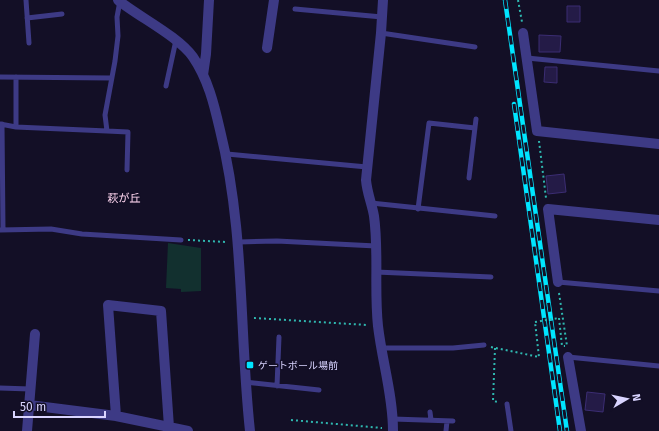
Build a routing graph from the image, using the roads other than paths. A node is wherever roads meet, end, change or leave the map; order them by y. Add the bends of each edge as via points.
1 (26, 0) edge
2 (209, 0) edge
3 (274, 0) edge
4 (383, 0) edge
5 (119, 1) edge
6 (295, 8) dead end
7 (62, 14) dead end
8 (382, 17) junction
9 (27, 18) junction
10 (381, 33) junction
11 (523, 33) road end
12 (176, 40) junction
13 (29, 43) dead end
14 (475, 47) dead end
15 (268, 48) dead end
16 (527, 58) junction
17 (659, 71) edge
18 (204, 75) junction
19 (16, 77) junction
20 (0, 78) edge
21 (111, 78) junction
22 (166, 86) dead end
23 (476, 119) dead end
24 (1, 124) edge
25 (16, 127) junction
26 (475, 128) junction
27 (107, 131) junction
28 (659, 144) edge
29 (226, 154) junction
30 (1, 167) edge
31 (367, 167) junction
32 (128, 170) dead end
33 (469, 178) dead end
34 (371, 203) junction
35 (418, 209) junction
36 (495, 216) dead end
37 (659, 220) edge
38 (1, 230) edge
39 (181, 240) road end
40 (236, 242) junction
41 (376, 246) junction
42 (376, 272) junction
43 (491, 277) dead end
44 (558, 282) joint
45 (659, 291) edge
46 (35, 334) dead end
47 (280, 337) dead end
48 (484, 345) road end
49 (381, 348) junction
50 (568, 357) joint
51 (659, 366) edge
52 (245, 382) junction
53 (278, 386) junction
54 (0, 388) edge
55 (30, 389) junction
56 (319, 390) dead end
57 (507, 404) road end
58 (29, 405) junction
59 (430, 412) dead end
60 (116, 416) junction
61 (431, 420) junction
62 (447, 420) junction
63 (454, 421) dead end
64 (169, 426) junction
65 (393, 426) edge
66 (27, 431) edge
67 (188, 431) edge
68 (250, 431) edge
69 (446, 431) edge
70 (511, 431) edge
71 (581, 431) edge

1 - 9 lane
2 - 18 street
3 - 15 street
4 - 8 street
5 - 12 street
5 - 21 lane via 118,36
6 - 8 lane
7 - 9 lane
8 - 10 street
9 - 13 lane
10 - 14 lane
10 - 31 street
11 - 16 street
12 - 18 street via 192,55
12 - 22 lane
16 - 17 lane
16 - 28 street via 537,131
18 - 29 street via 211,91
19 - 20 lane
19 - 21 lane
19 - 25 lane
21 - 27 lane via 105,115
23 - 26 lane
24 - 25 lane
24 - 30 lane
25 - 27 lane
26 - 33 lane
26 - 35 lane via 429,123
27 - 32 lane via 128,132
29 - 31 lane
29 - 40 street
30 - 38 lane
31 - 34 street via 367,191
34 - 35 lane
34 - 41 street
35 - 36 lane
37 - 44 street via 548,209
38 - 39 lane via 51,229 82,234
40 - 41 lane via 285,241
40 - 52 street via 243,318
41 - 42 street
42 - 43 lane
42 - 49 street
44 - 45 lane
46 - 55 street
47 - 53 lane
48 - 49 lane via 453,348
49 - 65 street via 389,384
50 - 51 lane
50 - 71 street
52 - 53 lane
52 - 68 street
53 - 56 lane
54 - 55 lane
55 - 58 street
57 - 70 lane
58 - 60 street
58 - 66 street
59 - 61 lane
60 - 64 street
60 - 64 street via 108,305 161,311
61 - 62 lane
61 - 65 lane
62 - 63 lane
62 - 69 lane
64 - 67 street

